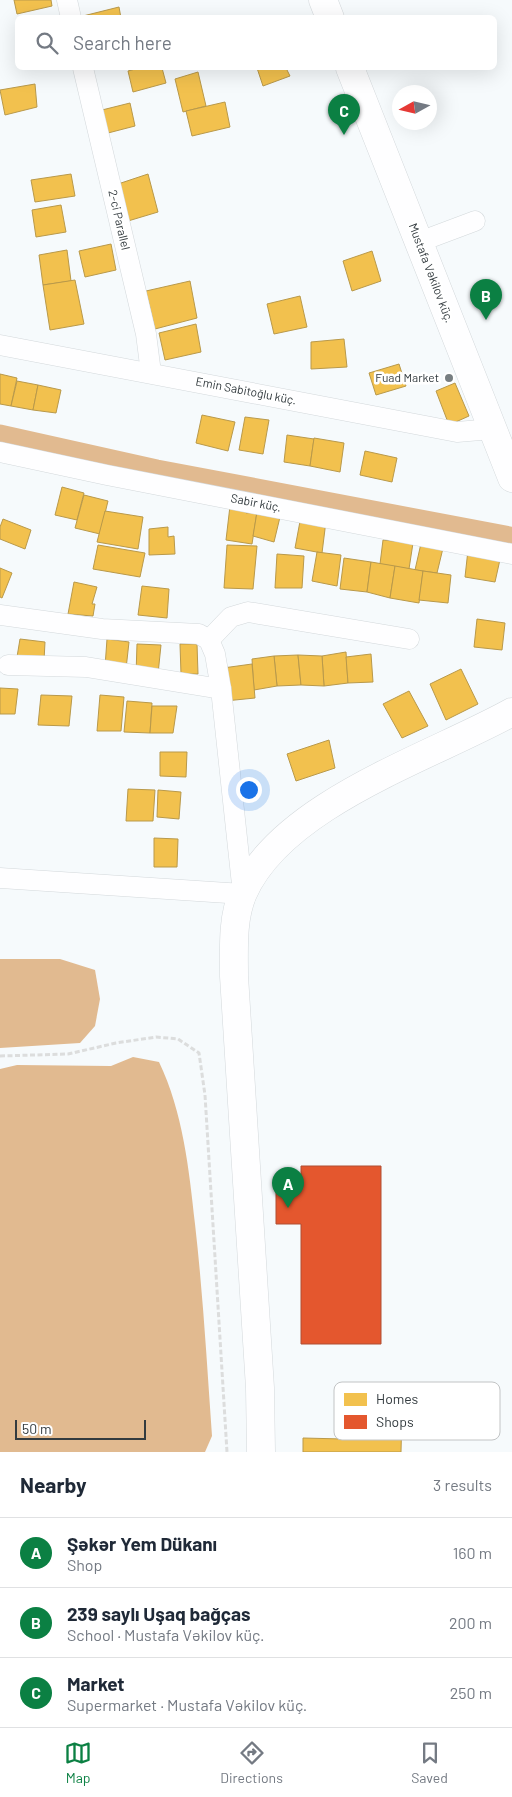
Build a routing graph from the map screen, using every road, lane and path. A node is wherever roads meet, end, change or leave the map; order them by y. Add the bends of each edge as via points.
1 (67, 0) edge
2 (323, 0) edge
3 (70, 15) edge
4 (329, 15) edge
5 (83, 70) edge
6 (351, 70) edge
7 (475, 221) dead end
8 (419, 242) junction
9 (0, 345) edge
10 (151, 373) junction
11 (492, 429) junction
12 (0, 452) edge
13 (512, 478) edge
14 (512, 554) edge
15 (0, 615) edge
16 (409, 639) dead end
17 (209, 640) junction
18 (8, 665) dead end
19 (221, 689) junction
20 (512, 712) edge
21 (0, 878) edge
22 (243, 894) junction
23 (0, 1056) edge
24 (227, 1452) edge
25 (261, 1452) edge

1 - 3 street
2 - 4 street
5 - 10 street, 2-ci Parallel via 146,334
6 - 8 street, Mustafa Vəkilov küç.
7 - 8 street
8 - 11 street, Mustafa Vəkilov küç.
9 - 10 street, Emin Sabitoğlu küç.
10 - 11 street, Emin Sabitoğlu küç. via 457,432
11 - 13 street, Mustafa Vəkilov küç.
12 - 14 street, Sabir küç.
15 - 17 street via 102,629 200,634
16 - 17 street via 248,612 231,618
17 - 19 street
18 - 19 street via 86,667
19 - 22 street
20 - 22 street via 414,759 314,815 272,850
21 - 22 street
22 - 25 street via 234,938 234,976 259,1369
23 - 24 path via 68,1054 156,1037 178,1039 199,1053 205,1095

